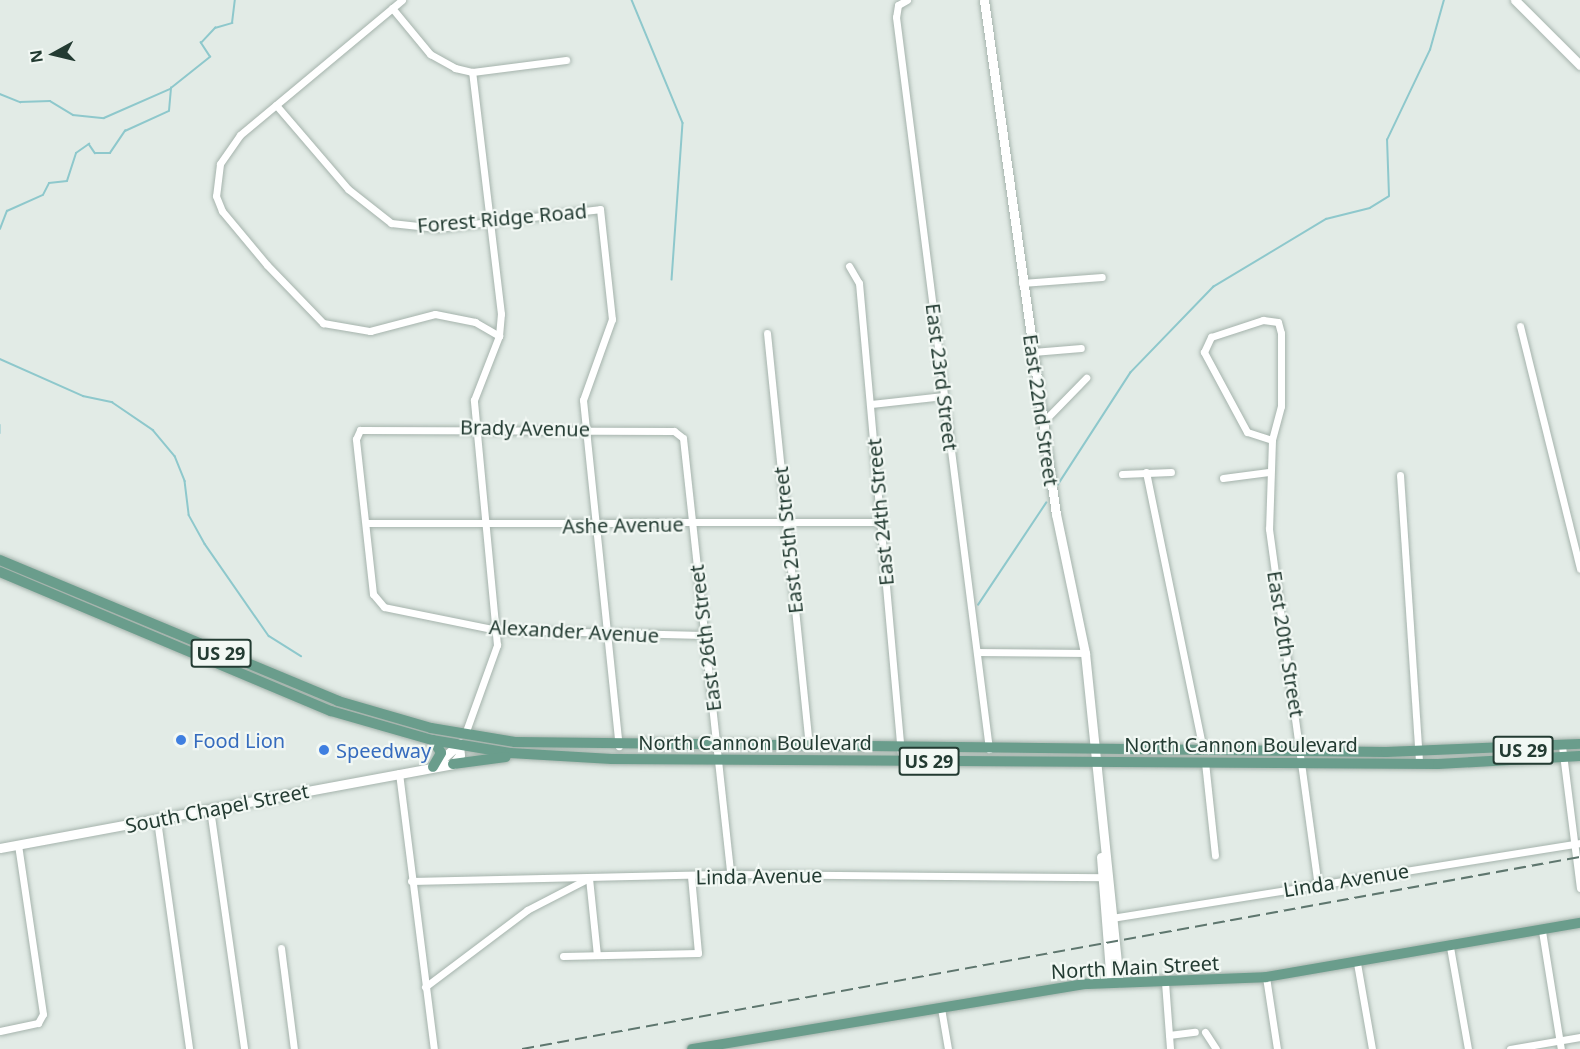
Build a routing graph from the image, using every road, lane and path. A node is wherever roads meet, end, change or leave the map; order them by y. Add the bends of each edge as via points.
1 (402, 0) edge
2 (907, 0) edge
3 (984, 0) edge
4 (1515, 0) edge
5 (392, 8) junction
6 (566, 60) dead end
7 (1580, 65) edge
8 (472, 72) junction
9 (276, 105) junction
10 (491, 224) junction
11 (849, 266) dead end
12 (1102, 277) dead end
13 (1022, 283) junction
14 (1520, 326) dead end
15 (767, 333) dead end
16 (499, 336) junction
17 (1081, 348) dead end
18 (1033, 352) junction
19 (1086, 378) dead end
20 (944, 396) junction
21 (871, 404) junction
22 (1043, 422) junction
23 (477, 428) junction
24 (586, 429) junction
25 (683, 438) joint
26 (1272, 440) junction
27 (1171, 471) dead end
28 (1146, 472) junction
29 (1269, 472) junction
30 (1122, 474) dead end
31 (1400, 475) dead end
32 (1223, 478) dead end
33 (880, 522) junction
34 (366, 523) junction
35 (487, 524) junction
36 (692, 524) junction
37 (787, 524) junction
38 (595, 526) junction
39 (0, 560) edge
40 (1580, 569) edge
41 (0, 572) edge
42 (497, 630) junction
43 (608, 635) junction
44 (704, 635) junction
45 (979, 652) junction
46 (1085, 653) junction
47 (465, 734) junction
48 (432, 740) junction
49 (1580, 744) edge
50 (459, 746) junction
51 (1562, 746) junction
52 (619, 747) junction
53 (808, 747) junction
54 (901, 748) junction
55 (989, 749) junction
56 (1203, 750) junction
57 (1420, 751) junction
58 (718, 753) junction
59 (528, 755) junction
60 (1096, 756) junction
61 (1580, 756) edge
62 (1303, 757) junction
63 (1564, 759) junction
64 (902, 761) junction
65 (1205, 762) junction
66 (1419, 763) junction
67 (453, 764) junction
68 (433, 767) junction
69 (399, 773) junction
70 (210, 809) junction
71 (157, 820) junction
72 (1577, 843) edge
73 (18, 845) junction
74 (0, 848) edge
75 (1215, 855) dead end
76 (730, 874) junction
77 (691, 876) junction
78 (1105, 877) junction
79 (589, 878) junction
80 (411, 881) junction
81 (1318, 885) junction
82 (1580, 888) edge
83 (1112, 918) junction
84 (1580, 923) edge
85 (1542, 931) junction
86 (1450, 947) junction
87 (282, 948) dead end
88 (597, 955) junction
89 (563, 956) dead end
90 (1357, 963) junction
91 (1266, 977) junction
92 (1165, 982) junction
93 (1115, 983) junction
94 (425, 987) junction
95 (941, 1008) junction
96 (0, 1031) edge
97 (1195, 1032) dead end
98 (1205, 1032) dead end
99 (1169, 1035) junction
100 (1580, 1037) edge
101 (1560, 1040) junction
102 (747, 1045) edge
103 (189, 1049) edge
104 (244, 1049) edge
105 (294, 1049) edge
106 (434, 1049) edge
107 (692, 1049) edge
108 (948, 1049) edge
109 (1170, 1049) edge
110 (1216, 1049) edge
111 (1277, 1049) edge
112 (1372, 1049) edge
113 (1468, 1049) edge
114 (1510, 1049) edge
115 (1561, 1049) edge

1 - 5 street
2 - 20 street, East 23rd Street via 898,5
3 - 13 street, East 22nd Street
4 - 7 street
5 - 8 street via 430,54
5 - 9 street
6 - 8 street
8 - 10 street
9 - 10 street, Forest Ridge Road via 372,213 411,228
9 - 16 street via 228,148 215,180 216,196 222,211 311,316 354,332 435,314 475,322
10 - 16 street
10 - 24 street, Forest Ridge Road via 600,209 612,319 585,382
11 - 21 street, East 24th Street via 859,284
12 - 13 street
13 - 18 street, East 22nd Street
14 - 40 street
15 - 37 street, East 25th Street
16 - 23 street via 477,383
17 - 18 street
18 - 22 street, East 22nd Street
19 - 22 street
20 - 21 street
20 - 45 street, East 23rd Street
21 - 33 street, East 24th Street
22 - 46 street, East 22nd Street via 1056,514
23 - 24 street, Brady Avenue
23 - 34 street, Brady Avenue via 366,428 356,439
23 - 35 street
24 - 25 street, Brady Avenue via 674,431
24 - 38 street
25 - 36 street, East 26th Street
26 - 26 street, East 20th Street via 1247,432 1204,344 1273,320 1281,333 1281,406
26 - 29 street, East 20th Street
27 - 28 street
28 - 30 street
28 - 56 street
29 - 32 street
29 - 62 street, East 20th Street via 1269,529
31 - 57 street
33 - 37 street, Ashe Avenue
33 - 54 street, East 24th Street
34 - 35 street, Ashe Avenue
34 - 42 street, Alexander Avenue via 376,601
35 - 38 street, Ashe Avenue
35 - 42 street
36 - 37 street, Ashe Avenue
36 - 38 street, Ashe Avenue
36 - 44 street, East 26th Street
37 - 53 street, East 25th Street
38 - 43 street
39 - 47 main road, North Cannon Boulevard / US 29 via 319,694
41 - 48 main road, North Cannon Boulevard / US 29 via 321,707
42 - 43 street, Alexander Avenue
42 - 47 street via 493,662
43 - 44 street, Alexander Avenue
43 - 52 street
44 - 58 street, East 26th Street
45 - 46 street
45 - 55 street, East 23rd Street
46 - 60 street, East 22nd Street
47 - 50 street, South Chapel Street
47 - 52 main road, North Cannon Boulevard / US 29
48 - 50 main road, North Cannon Boulevard / US 29
48 - 68 main road via 441,753
49 - 51 main road, North Cannon Boulevard / US 29
50 - 59 main road, North Cannon Boulevard / US 29
50 - 67 street, South Chapel Street via 460,755
50 - 68 street, South Chapel Street
51 - 57 main road, North Cannon Boulevard / US 29
51 - 63 street
52 - 58 main road, North Cannon Boulevard / US 29
53 - 54 main road, North Cannon Boulevard / US 29
53 - 58 main road, North Cannon Boulevard / US 29
54 - 55 main road, North Cannon Boulevard / US 29
54 - 64 street, East 24th Street
55 - 60 main road, North Cannon Boulevard / US 29
56 - 60 main road, North Cannon Boulevard / US 29
56 - 62 main road, North Cannon Boulevard / US 29
57 - 62 main road, North Cannon Boulevard / US 29
57 - 66 street
58 - 59 main road, North Cannon Boulevard / US 29
58 - 64 main road, North Cannon Boulevard / US 29
58 - 76 street, East 26th Street
59 - 67 main road
60 - 64 main road, North Cannon Boulevard / US 29
60 - 65 main road, North Cannon Boulevard / US 29
60 - 78 street, East 22nd Street
61 - 63 main road, North Cannon Boulevard / US 29
62 - 65 main road, North Cannon Boulevard / US 29
62 - 66 main road, North Cannon Boulevard / US 29
62 - 81 street, East 20th Street
63 - 66 main road, North Cannon Boulevard / US 29
63 - 72 street
65 - 75 street
67 - 68 street, South Chapel Street
68 - 69 street, South Chapel Street
69 - 70 street, South Chapel Street
69 - 80 street
70 - 71 street, South Chapel Street
70 - 104 street
71 - 73 street, South Chapel Street
71 - 103 street
72 - 81 street, Linda Avenue
72 - 82 street
73 - 74 street, South Chapel Street
73 - 96 street via 43,1014 38,1023
76 - 77 street, Linda Avenue
76 - 78 street, Linda Avenue
77 - 79 street, Linda Avenue
77 - 88 street via 698,953
78 - 83 street, East 22nd Street
78 - 93 street, East 22nd Street
79 - 80 street, Linda Avenue
79 - 88 street
79 - 94 street via 527,910
80 - 94 street
81 - 83 street, Linda Avenue
83 - 93 street, East 22nd Street
84 - 85 main road, North Main Street
85 - 86 main road, North Main Street
85 - 101 street
86 - 90 main road, North Main Street
86 - 113 street
87 - 105 street
88 - 89 street
90 - 91 main road, North Main Street
90 - 112 street
91 - 92 main road, North Main Street
91 - 111 street
92 - 93 main road, North Main Street
92 - 99 street
93 - 95 main road, North Main Street
94 - 106 street
95 - 102 main road, North Main Street
95 - 108 street
97 - 99 street
98 - 110 street
99 - 109 street
100 - 101 street
101 - 114 street
101 - 115 street
102 - 107 main road, North Main Street

